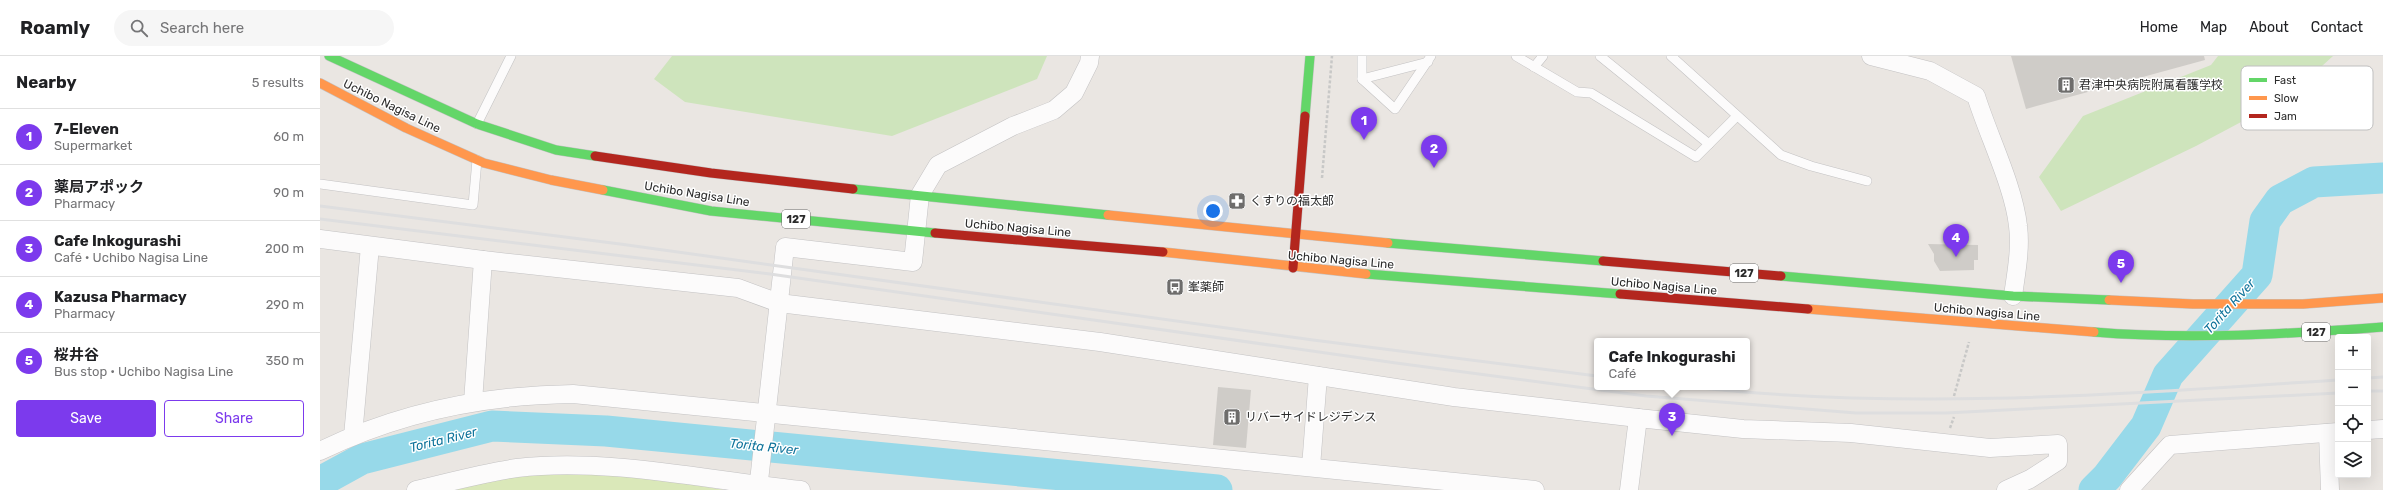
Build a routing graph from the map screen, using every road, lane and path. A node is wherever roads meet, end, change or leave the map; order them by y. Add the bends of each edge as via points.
1 (328, 56) edge
2 (511, 56) edge
3 (1090, 56) edge
4 (1310, 56) edge
5 (1332, 56) edge
6 (1362, 56) edge
7 (1516, 56) edge
8 (1543, 56) edge
9 (1600, 56) edge
10 (1671, 56) edge
11 (1871, 56) edge
12 (1429, 59) edge
13 (1534, 67) junction
14 (1362, 79) junction
15 (320, 83) edge
16 (1736, 116) junction
17 (477, 124) junction
18 (1708, 144) junction
19 (477, 160) junction
20 (1867, 181) dead end
21 (1321, 183) dead end
22 (320, 184) edge
23 (920, 195) junction
24 (918, 232) junction
25 (1296, 234) junction
26 (320, 239) edge
27 (370, 246) junction
28 (483, 260) junction
29 (1293, 268) junction
30 (2013, 296) junction
31 (2383, 298) edge
32 (779, 303) junction
33 (2383, 327) edge
34 (1969, 341) dead end
35 (1318, 376) junction
36 (1954, 396) dead end
37 (473, 402) junction
38 (765, 412) junction
39 (1638, 418) junction
40 (2383, 429) edge
41 (2371, 430) edge
42 (2333, 433) edge
43 (353, 436) junction
44 (323, 448) edge
45 (1311, 467) junction
46 (759, 483) edge
47 (416, 490) edge
48 (801, 490) edge
49 (1535, 490) edge
50 (1629, 490) edge
51 (2006, 490) edge
52 (2129, 490) edge
53 (2330, 490) edge

1 - 17 main road, Uchibo Nagisa Line / 127
2 - 17 lane
3 - 23 street via 1089,64 1074,93 1054,110 1013,126 938,165
4 - 25 main road
5 - 21 path
6 - 14 lane
7 - 13 lane
8 - 13 lane
9 - 18 lane
10 - 16 lane
11 - 30 street via 1930,71 1976,96 2008,185 2018,226
12 - 14 lane
12 - 14 lane via 1395,110
13 - 18 lane via 1576,92 1591,93 1696,157
15 - 19 main road, Uchibo Nagisa Line / 127 via 406,128
16 - 18 lane
16 - 20 lane via 1781,155
17 - 23 main road, Uchibo Nagisa Line / 127 via 564,151 718,174
19 - 22 lane via 473,205
19 - 24 main road, Uchibo Nagisa Line / 127 via 551,180 711,211
23 - 24 street
23 - 25 main road, Uchibo Nagisa Line / 127
24 - 29 main road, Uchibo Nagisa Line / 127 via 1168,252
24 - 32 street via 913,262 785,247
25 - 29 main road
25 - 30 main road, Uchibo Nagisa Line / 127
26 - 27 street
27 - 28 street
27 - 43 street
28 - 32 street via 738,288
28 - 37 street
29 - 33 main road, Uchibo Nagisa Line / 127 via 2128,335 2302,334
30 - 31 main road, Uchibo Nagisa Line / 127 via 2193,304 2303,304
32 - 35 street via 1100,342
32 - 38 street
34 - 36 path
35 - 39 street via 1454,397
35 - 45 street
37 - 38 street via 527,394 574,394
37 - 43 street via 391,421
38 - 45 street
38 - 46 street
39 - 50 street
39 - 51 street via 1743,429 1851,433 1990,448 2058,444 2058,460 2030,479
40 - 41 street
42 - 52 street via 2170,445
42 - 53 street
43 - 44 street
45 - 49 street
46 - 47 street via 629,468 568,466 518,468 462,478
46 - 48 street

